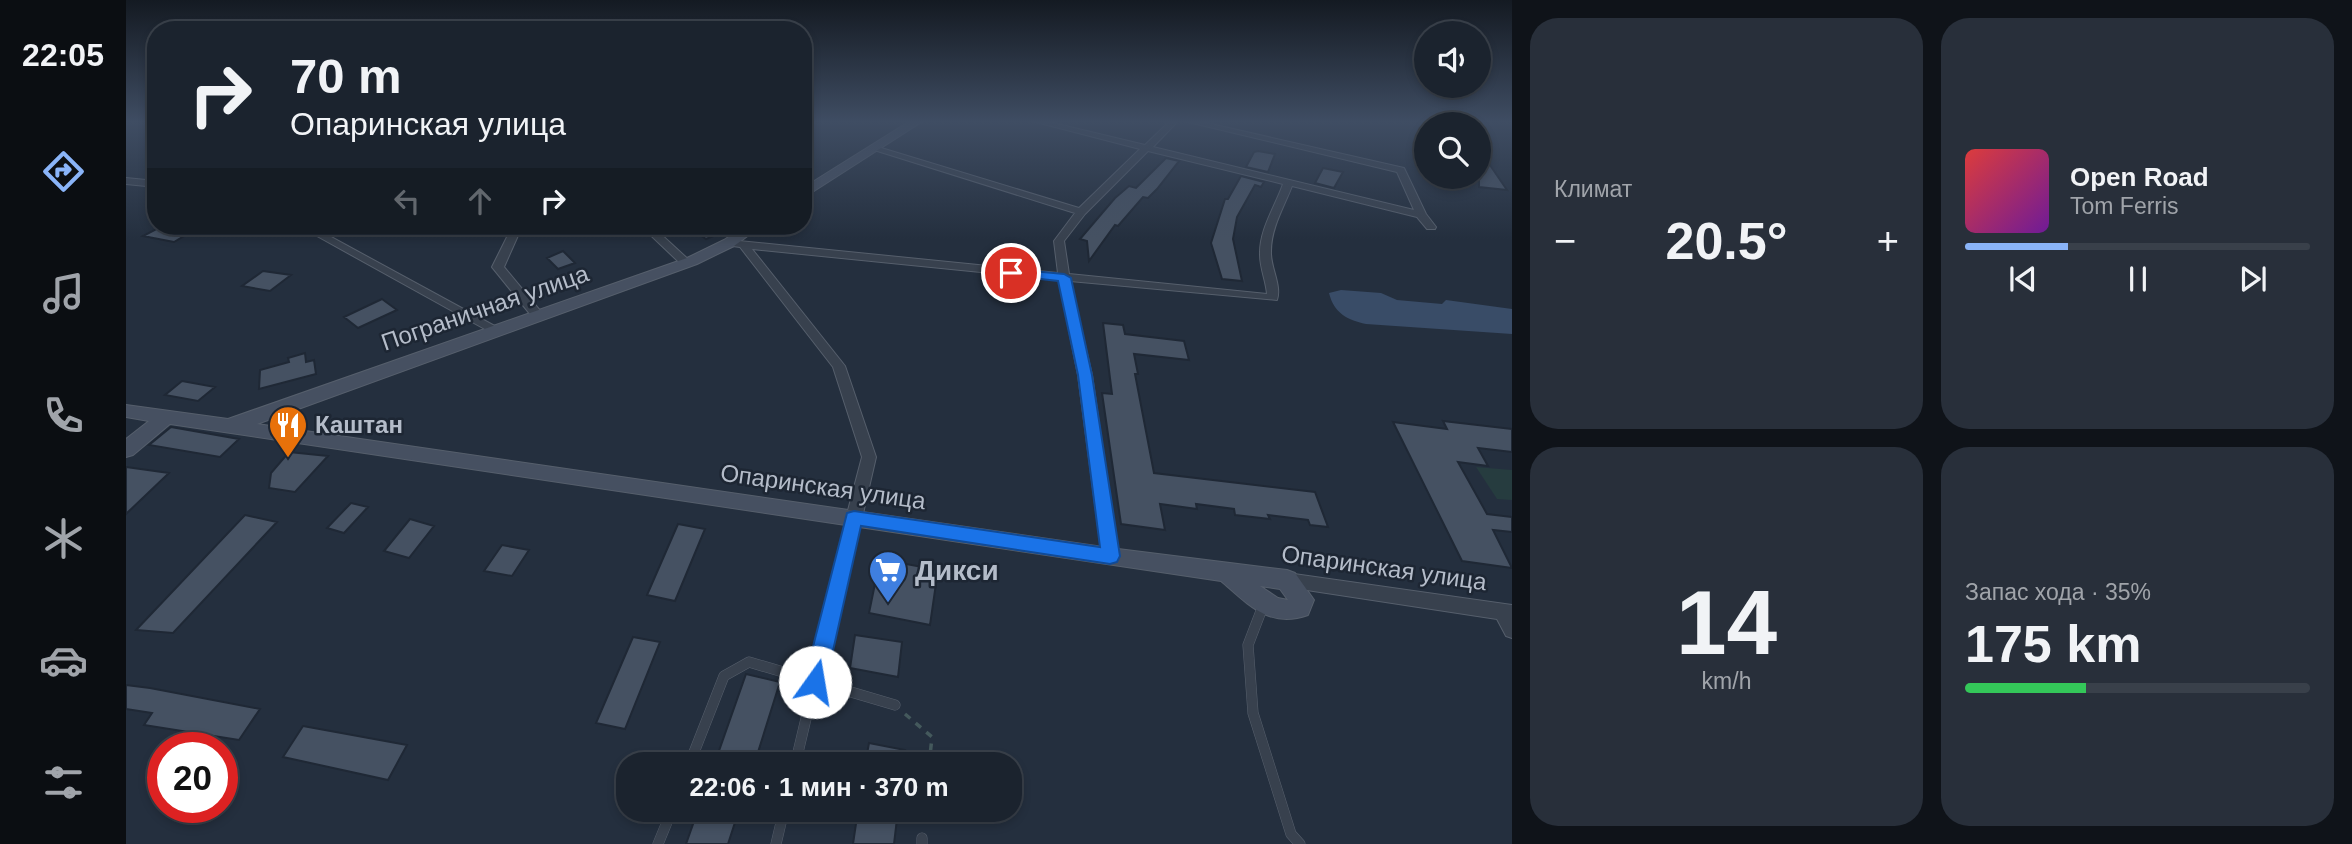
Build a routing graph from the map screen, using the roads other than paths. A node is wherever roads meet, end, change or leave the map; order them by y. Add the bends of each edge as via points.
1 (857, 160) edge
2 (912, 160) edge
3 (1134, 160) edge
4 (1199, 160) edge
5 (1359, 160) edge
6 (126, 181) edge
7 (1289, 182) junction
8 (147, 183) edge
9 (812, 188) edge
10 (1081, 212) junction
11 (1421, 215) junction
12 (1431, 227) dead end
13 (321, 235) edge
14 (513, 235) edge
15 (655, 235) edge
16 (746, 235) edge
17 (737, 244) junction
18 (685, 264) junction
19 (1064, 278) junction
20 (538, 316) junction
21 (496, 330) junction
22 (126, 411) edge
23 (165, 418) junction
24 (227, 427) junction
25 (126, 450) edge
26 (854, 518) junction
27 (1110, 556) junction
28 (1225, 571) junction
29 (1287, 580) junction
30 (1265, 602) junction
31 (1508, 613) edge
32 (1512, 630) edge
33 (815, 682) junction
34 (895, 705) road end
35 (694, 752) edge
36 (798, 752) edge
37 (666, 822) edge
38 (781, 822) edge
39 (658, 844) edge
40 (776, 844) edge
41 (1300, 844) edge

1 - 9 street
2 - 10 street
3 - 10 street
4 - 7 street
5 - 11 street via 1401,170
6 - 8 street
7 - 11 street
7 - 19 street via 1265,240 1273,298
10 - 19 street via 1059,241
11 - 12 street
13 - 21 street
14 - 20 street via 498,267
15 - 18 street
16 - 17 street, Пограничная улица
17 - 18 street, Пограничная улица
17 - 19 street
17 - 26 street via 839,366 869,457
18 - 20 street, Пограничная улица
19 - 27 street via 1085,375
20 - 21 street, Пограничная улица
21 - 24 street, Пограничная улица
22 - 23 main road, Опаринская улица
23 - 24 street, Опаринская улица
23 - 25 street
24 - 26 street, Опаринская улица
26 - 27 street, Опаринская улица
26 - 33 lane
27 - 28 street, Опаринская улица
28 - 29 street, Опаринская улица
28 - 30 street
29 - 30 street via 1302,600 1299,608 1278,610
29 - 31 street, Опаринская улица
30 - 41 lane via 1248,645 1253,713 1291,835
31 - 32 street
33 - 34 lane
33 - 35 lane via 749,662 724,676
33 - 36 lane
37 - 39 lane
38 - 40 lane

